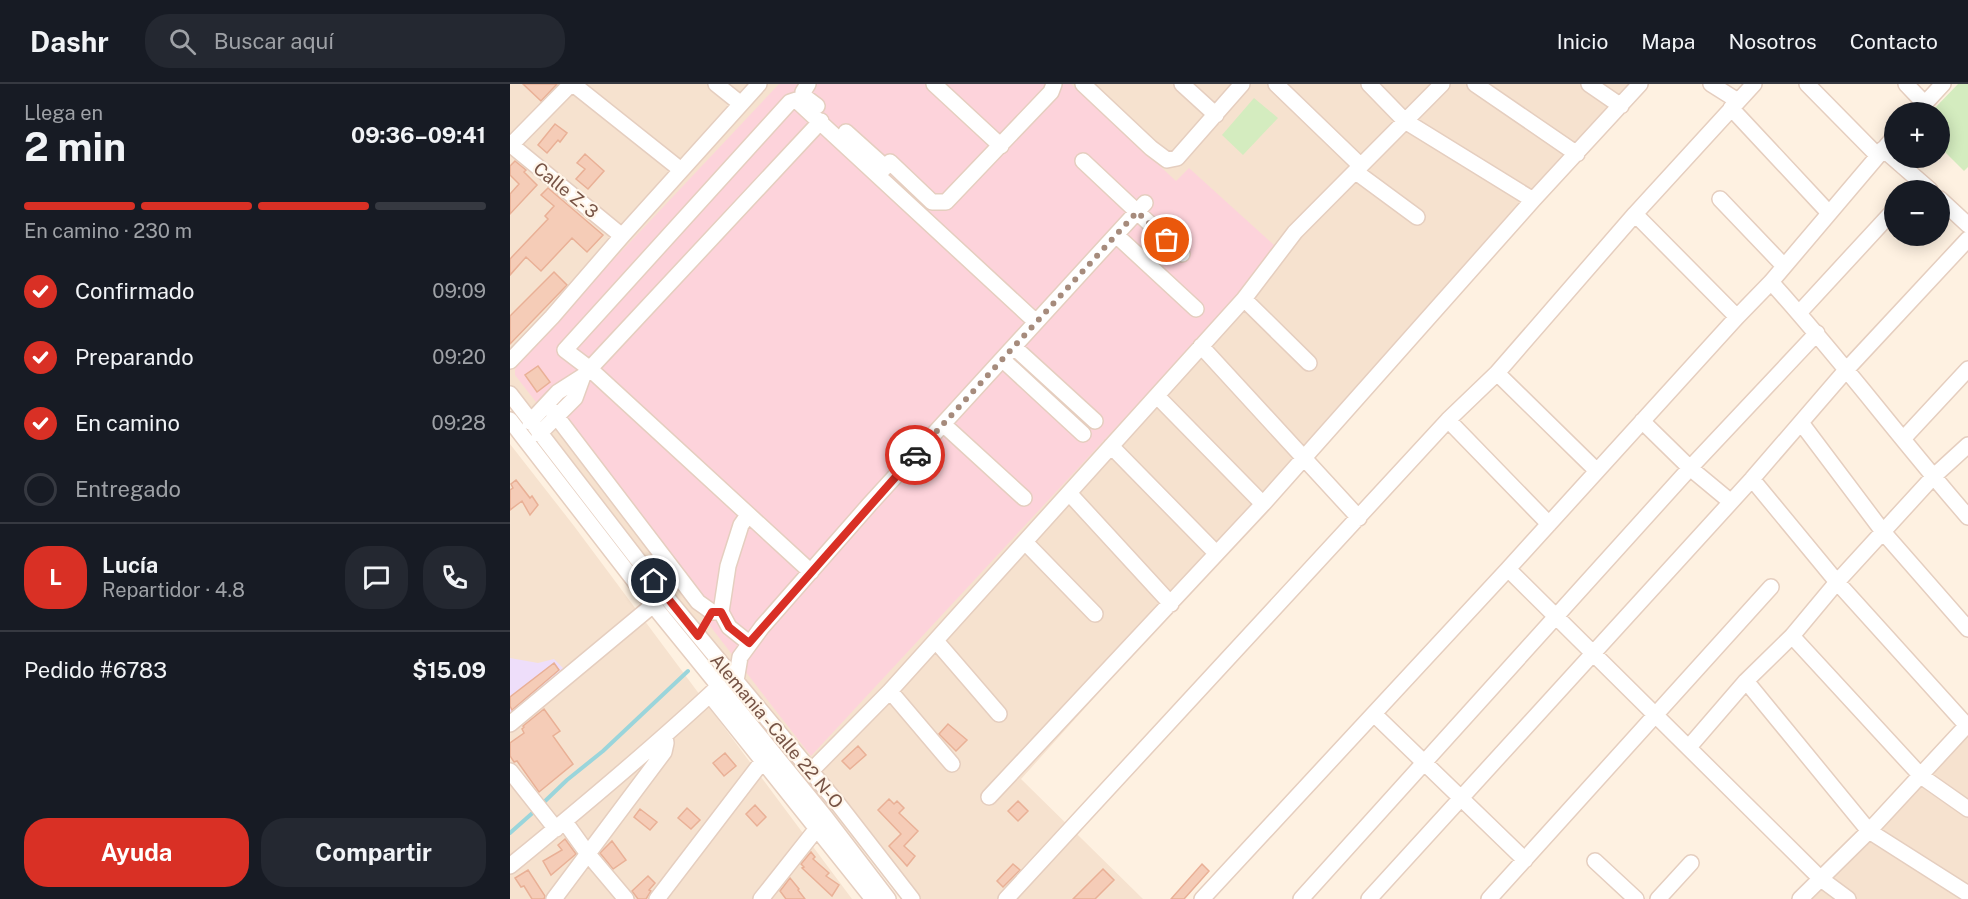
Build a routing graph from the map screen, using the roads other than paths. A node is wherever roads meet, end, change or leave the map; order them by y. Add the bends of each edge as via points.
1 (572, 84) edge
2 (716, 84) edge
3 (759, 84) edge
4 (808, 84) edge
5 (934, 84) edge
6 (947, 84) edge
7 (1054, 84) edge
8 (1083, 84) edge
9 (1182, 84) edge
10 (1242, 84) edge
11 (1276, 84) edge
12 (1369, 84) edge
13 (1442, 84) edge
14 (1475, 84) edge
15 (1590, 84) edge
16 (1640, 84) edge
17 (1712, 84) edge
18 (1754, 84) edge
19 (1807, 84) edge
20 (1906, 84) edge
21 (1943, 84) edge
22 (1917, 102) edge
23 (1926, 102) edge
24 (741, 104) junction
25 (1735, 105) junction
26 (1621, 106) junction
27 (1216, 115) junction
28 (821, 121) junction
29 (1404, 121) junction
30 (1004, 143) junction
31 (510, 145) edge
32 (1884, 147) edge
33 (1880, 152) junction
34 (1577, 153) junction
35 (1083, 161) dead end
36 (1358, 169) junction
37 (681, 170) junction
38 (882, 171) junction
39 (1913, 180) edge
40 (1720, 199) dead end
41 (1533, 200) junction
42 (1141, 208) junction
43 (1950, 208) edge
44 (1829, 213) junction
45 (1635, 214) junction
46 (1417, 217) dead end
47 (1884, 221) edge
48 (1968, 225) edge
49 (1116, 235) junction
50 (621, 236) junction
51 (1968, 239) edge
52 (1182, 254) dead end
53 (1784, 266) junction
54 (1771, 282) junction
55 (1244, 299) junction
56 (1196, 309) dead end
57 (1799, 313) junction
58 (1737, 317) junction
59 (1036, 322) junction
60 (1817, 333) junction
61 (1201, 346) junction
62 (1014, 347) junction
63 (1003, 360) junction
64 (510, 361) edge
65 (1309, 363) dead end
66 (1847, 369) junction
67 (1968, 369) edge
68 (587, 373) junction
69 (1497, 373) junction
70 (510, 394) edge
71 (1157, 396) junction
72 (547, 404) junction
73 (557, 416) junction
74 (510, 420) edge
75 (1448, 420) junction
76 (1095, 421) dead end
77 (530, 422) junction
78 (1642, 422) junction
79 (1802, 423) junction
80 (943, 424) junction
81 (540, 434) junction
82 (1083, 434) dead end
83 (1903, 439) junction
84 (1968, 445) edge
85 (1111, 446) junction
86 (1304, 459) junction
87 (1690, 468) junction
88 (1597, 471) junction
89 (1933, 477) junction
90 (1752, 479) junction
91 (1069, 493) junction
92 (1024, 498) dead end
93 (1731, 502) junction
94 (1263, 504) junction
95 (748, 515) junction
96 (1968, 517) edge
97 (1359, 518) junction
98 (1549, 524) junction
99 (1884, 533) junction
100 (1025, 542) junction
101 (1216, 553) junction
102 (1508, 569) junction
103 (811, 572) junction
104 (1837, 582) junction
105 (1771, 587) dead end
106 (1171, 604) junction
107 (652, 605) junction
108 (717, 612) junction
109 (1095, 614) dead end
110 (1557, 617) junction
111 (1968, 628) edge
112 (698, 636) junction
113 (1792, 636) junction
114 (936, 641) junction
115 (749, 643) junction
116 (1593, 653) junction
117 (736, 681) junction
118 (1746, 681) junction
119 (714, 691) junction
120 (891, 691) junction
121 (999, 714) dead end
122 (1374, 714) junction
123 (1656, 715) junction
124 (510, 724) edge
125 (1968, 726) edge
126 (664, 736) junction
127 (1689, 747) junction
128 (767, 755) junction
129 (1424, 763) junction
130 (952, 764) dead end
131 (510, 771) edge
132 (811, 771) junction
133 (1921, 776) junction
134 (989, 797) dead end
135 (1460, 799) junction
136 (1968, 809) edge
137 (822, 823) junction
138 (561, 825) junction
139 (1869, 831) junction
140 (588, 854) junction
141 (1525, 860) junction
142 (1595, 861) dead end
143 (1691, 863) dead end
144 (510, 866) edge
145 (1821, 879) junction
146 (1968, 894) edge
147 (872, 895) edge
148 (554, 899) edge
149 (626, 899) edge
150 (657, 899) edge
151 (761, 899) edge
152 (888, 899) edge
153 (912, 899) edge
154 (1006, 899) edge
155 (1202, 899) edge
156 (1301, 899) edge
157 (1369, 899) edge
158 (1489, 899) edge
159 (1636, 899) edge
160 (1658, 899) edge
161 (1800, 899) edge
162 (1848, 899) edge

1 - 31 street
1 - 37 street
2 - 24 street
3 - 24 street
4 - 38 street via 803,92 805,97
5 - 30 street
6 - 30 street
7 - 30 street
8 - 27 street via 1167,160 1177,158
9 - 27 street
10 - 27 street
11 - 36 street
12 - 29 street
13 - 29 street
14 - 34 street
15 - 26 street
16 - 26 street
17 - 25 street
18 - 25 street
19 - 33 street
20 - 22 street
21 - 23 street
24 - 37 street
25 - 44 street
25 - 45 street
26 - 34 street
28 - 38 street
28 - 68 street
28 - 68 street via 801,103 790,102 565,350
29 - 36 street
29 - 41 street
30 - 38 street via 946,202 932,202 890,162
31 - 50 street, Calle Z- 3
32 - 33 street
33 - 39 street
33 - 44 street
34 - 41 street
35 - 42 street
36 - 46 street
36 - 55 street via 1295,232
37 - 50 street
38 - 59 street
40 - 53 street
41 - 86 street
42 - 49 street
42 - 52 street
43 - 48 street
44 - 53 street
45 - 58 street
45 - 69 street
47 - 57 street
49 - 56 street
49 - 59 street
50 - 64 street
51 - 66 street
53 - 54 street
54 - 57 street
54 - 58 street
55 - 61 street
55 - 65 street
57 - 60 street
58 - 78 street
59 - 62 street
60 - 66 street
60 - 87 street
61 - 71 street
61 - 86 street
62 - 63 street
62 - 76 street
63 - 80 street
63 - 82 street
66 - 79 street
66 - 83 street
67 - 83 street
68 - 72 street
68 - 73 street via 575,398
68 - 95 street
69 - 75 street
69 - 88 street
70 - 77 street, Alemania - Calle 22 N-O
71 - 85 street
71 - 94 street
72 - 73 street
72 - 77 street
73 - 81 street
73 - 108 street via 698,602
74 - 107 street, Alemania - Calle 22 N-O
75 - 97 street
75 - 98 street
77 - 81 street, Alemania - Calle 22 N-O
78 - 87 street
78 - 88 street
79 - 90 street
79 - 99 street
80 - 92 street
80 - 103 street
81 - 112 street, Alemania - Calle 22 N-O
83 - 89 street
84 - 89 street
85 - 91 street
85 - 101 street
86 - 94 street
86 - 97 street
87 - 93 street
87 - 110 street
88 - 98 street
89 - 96 street
89 - 99 street
90 - 93 street
90 - 104 street
91 - 100 street
91 - 106 street
93 - 116 street
94 - 101 street
95 - 103 street
95 - 108 street via 741,525
97 - 154 street
98 - 102 street
99 - 104 street
99 - 111 street
100 - 109 street
100 - 114 street
101 - 106 street
102 - 110 street
102 - 122 street
103 - 115 street
104 - 113 street
104 - 125 street
105 - 123 street
106 - 134 street
107 - 119 street, Alemania - Calle 22 N-O
107 - 124 street
108 - 112 street
108 - 115 street
110 - 116 street
110 - 129 street
112 - 117 street, Alemania - Calle 22 N-O
113 - 118 street
113 - 133 street
114 - 120 street
114 - 121 street
115 - 117 street via 740,657
116 - 123 street
116 - 135 street
117 - 132 street, Alemania - Calle 22 N-O
118 - 127 street
118 - 139 street
119 - 126 street
119 - 128 street, Alemania - Calle 22 N-O
120 - 130 street
120 - 132 street
122 - 129 street
122 - 155 street
123 - 127 street
123 - 141 street
125 - 133 street
126 - 138 street
126 - 140 street via 664,752
127 - 145 street
128 - 137 street, Alemania - Calle 22 N-O
128 - 150 street
129 - 135 street
129 - 156 street
131 - 138 street
132 - 153 street, Alemania - Calle 22 N-O
133 - 136 street
133 - 139 street
135 - 141 street
135 - 157 street
137 - 147 street, Alemania - Calle 22 N-O
137 - 151 street
138 - 140 street
138 - 144 street
139 - 145 street
139 - 146 street
140 - 148 street
140 - 149 street
141 - 158 street
142 - 159 street
143 - 160 street
145 - 161 street
145 - 162 street
147 - 152 street, Alemania - Calle 22 N-O

